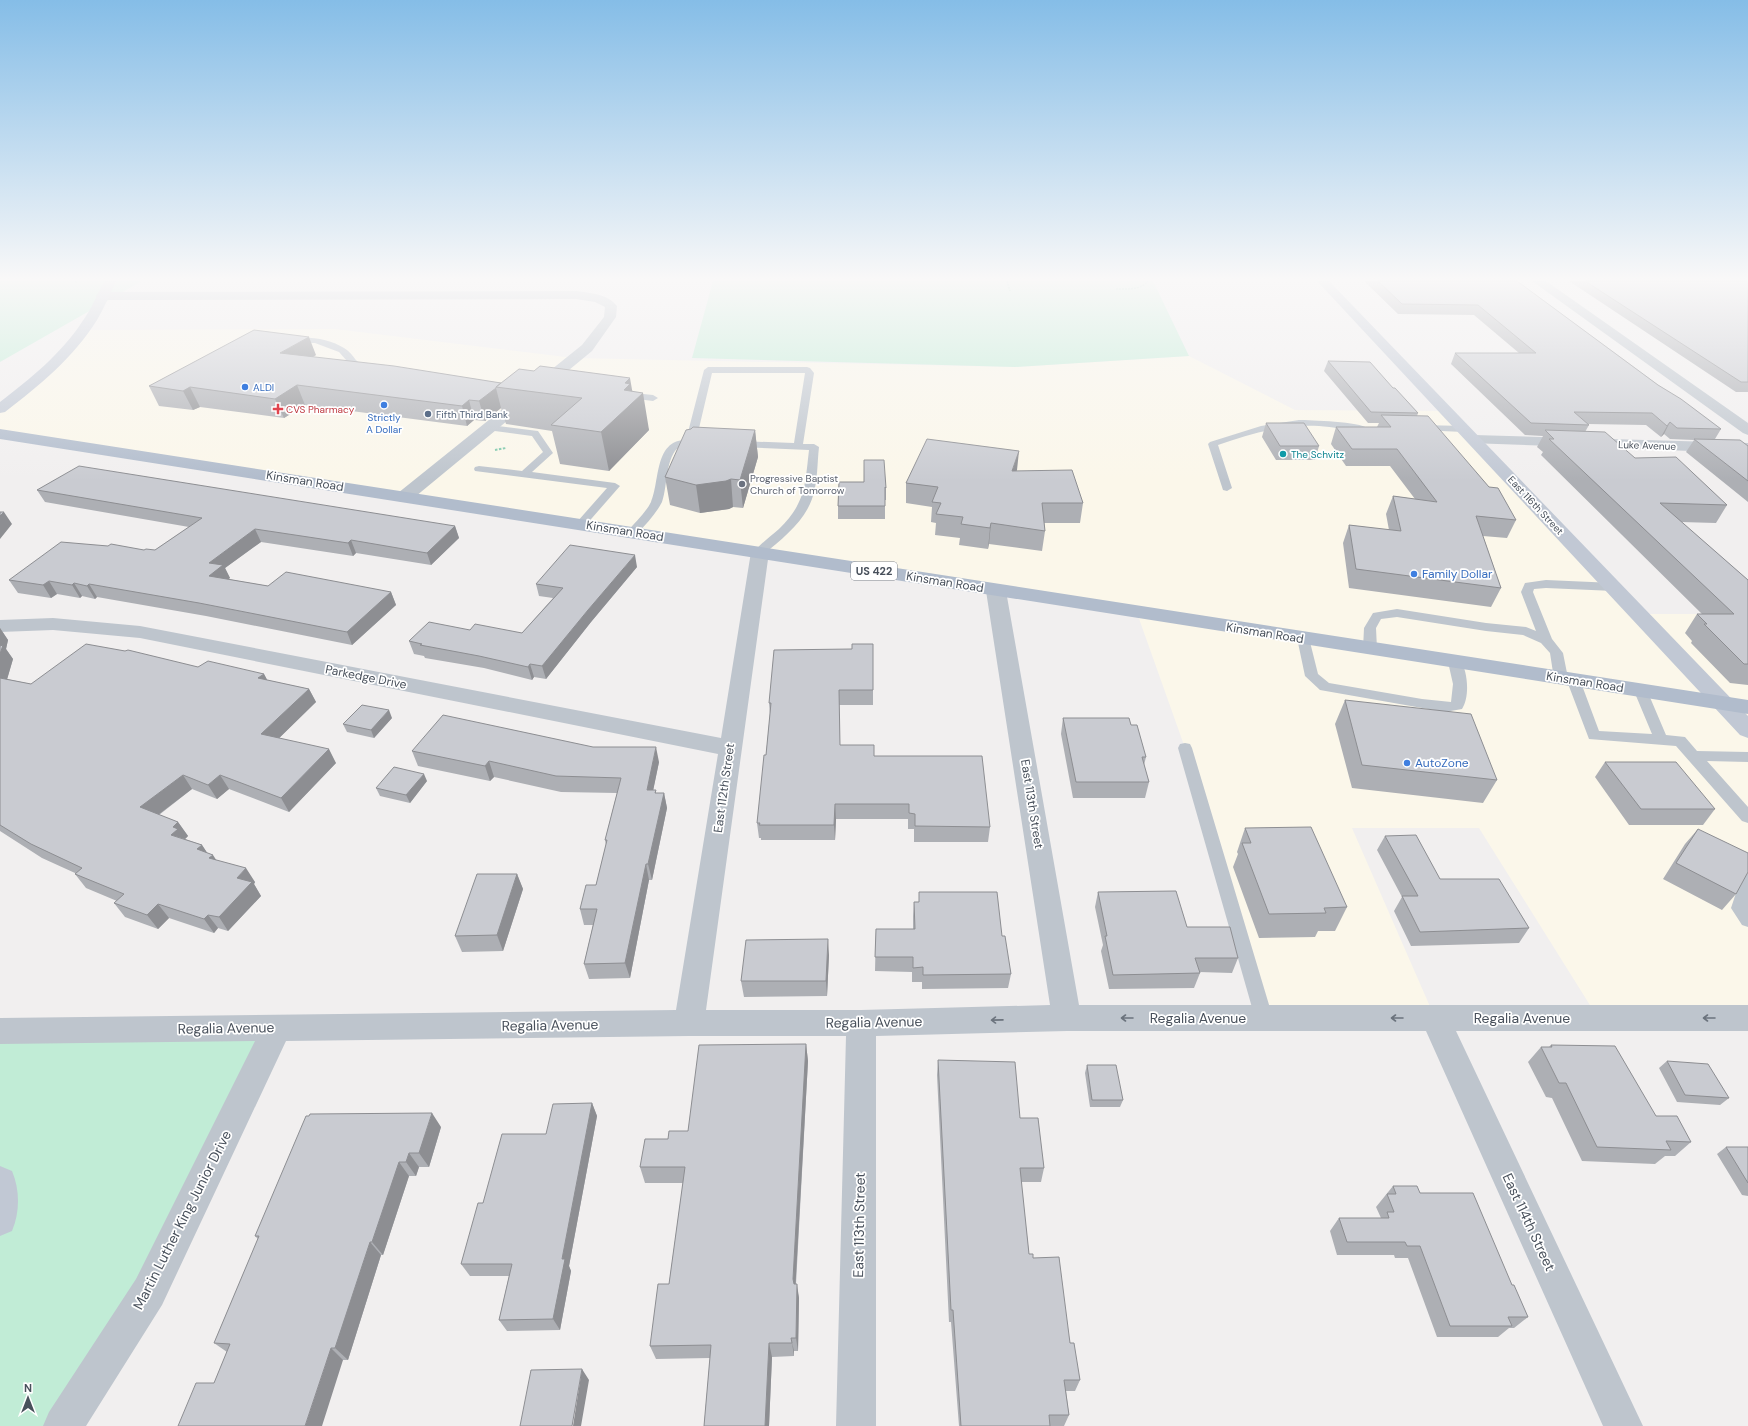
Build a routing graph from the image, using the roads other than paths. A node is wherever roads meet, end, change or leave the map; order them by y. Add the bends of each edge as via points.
1 (68, 348) edge
2 (336, 348) edge
3 (587, 348) edge
4 (1387, 348) edge
5 (1632, 348) edge
6 (376, 372) edge
7 (557, 386) edge
8 (530, 391) junction
9 (614, 393) edge
10 (653, 398) dead end
11 (0, 408) edge
12 (490, 428) junction
13 (1369, 428) edge
14 (1408, 428) edge
15 (1748, 430) edge
16 (0, 434) edge
17 (1469, 434) junction
18 (690, 444) junction
19 (706, 444) edge
20 (729, 444) edge
21 (798, 447) junction
22 (1748, 448) edge
23 (479, 469) dead end
24 (524, 474) junction
25 (1227, 488) dead end
26 (404, 497) junction
27 (581, 524) junction
28 (633, 532) junction
29 (760, 552) junction
30 (1614, 587) junction
31 (996, 591) junction
32 (0, 626) edge
33 (1303, 638) junction
34 (1546, 640) junction
35 (1370, 649) junction
36 (1455, 662) junction
37 (1567, 680) junction
38 (1641, 691) junction
39 (1725, 704) junction
40 (1748, 708) edge
41 (1748, 730) edge
42 (1661, 740) junction
43 (729, 748) junction
44 (1185, 748) dead end
45 (1693, 756) junction
46 (1748, 757) edge
47 (1748, 817) edge
48 (1748, 880) edge
49 (1748, 920) edge
50 (1067, 1018) junction
51 (1264, 1018) junction
52 (1435, 1018) junction
53 (1748, 1018) edge
54 (689, 1023) junction
55 (861, 1023) junction
56 (277, 1028) junction
57 (0, 1031) edge
58 (0, 1184) edge
59 (0, 1219) edge
60 (63, 1426) edge
61 (856, 1426) edge
62 (1623, 1426) edge

1 - 11 main road via 30,385
2 - 6 lane via 342,350 357,367
3 - 8 street
4 - 17 main road, East 116th Street
5 - 15 street
7 - 8 lane
8 - 12 street
9 - 10 lane
12 - 24 lane via 535,433 548,454
12 - 26 street
13 - 25 lane via 1313,423 1278,424 1213,444
14 - 17 lane, Luke Avenue
16 - 26 main road, Kinsman Road / US 422
17 - 22 street, Luke Avenue
17 - 30 main road, East 116th Street
18 - 19 lane
18 - 21 lane via 708,370 807,370 810,373
18 - 28 lane via 677,443 668,454 657,499 650,515
20 - 21 lane
21 - 29 lane via 814,447 812,476 804,504 782,534
23 - 24 lane
24 - 27 lane via 615,486
26 - 27 main road, Kinsman Road / US 422
27 - 28 main road, Kinsman Road / US 422
28 - 29 main road, Kinsman Road / US 422
29 - 31 main road, Kinsman Road / US 422
29 - 43 street, East 112th Street
30 - 34 lane via 1546,584 1529,586 1527,592
30 - 39 main road, East 116th Street
31 - 33 main road, Kinsman Road / US 422
31 - 50 street, East 113th Street
32 - 43 street, Parkedge Drive via 71,624 140,632
33 - 35 main road, Kinsman Road / US 422
33 - 36 lane via 1312,676 1325,687 1422,704 1457,706 1460,679
34 - 35 lane via 1526,631 1397,613 1377,616 1370,628
34 - 37 lane via 1556,653
35 - 36 main road, Kinsman Road / US 422
36 - 37 main road, Kinsman Road / US 422
37 - 38 main road, Kinsman Road / US 422
37 - 42 lane via 1594,736
38 - 39 main road, Kinsman Road / US 422
38 - 42 lane
39 - 40 main road, Kinsman Road / US 422
39 - 41 main road, East 116th Street
42 - 45 lane via 1680,741
43 - 54 street, East 112th Street
44 - 51 lane
45 - 46 lane
45 - 47 lane
48 - 49 lane via 1739,908
51 -> 50 street, Regalia Avenue
50 -> 55 street, Regalia Avenue
52 -> 51 street, Regalia Avenue
53 -> 52 street, Regalia Avenue
52 - 62 street, East 114th Street
54 - 55 street, Regalia Avenue
54 - 56 street, Regalia Avenue
55 - 61 street, East 113th Street
56 - 57 street, Regalia Avenue
56 - 60 street, Martin Luther King Junior Drive via 149,1292
58 - 59 main road

